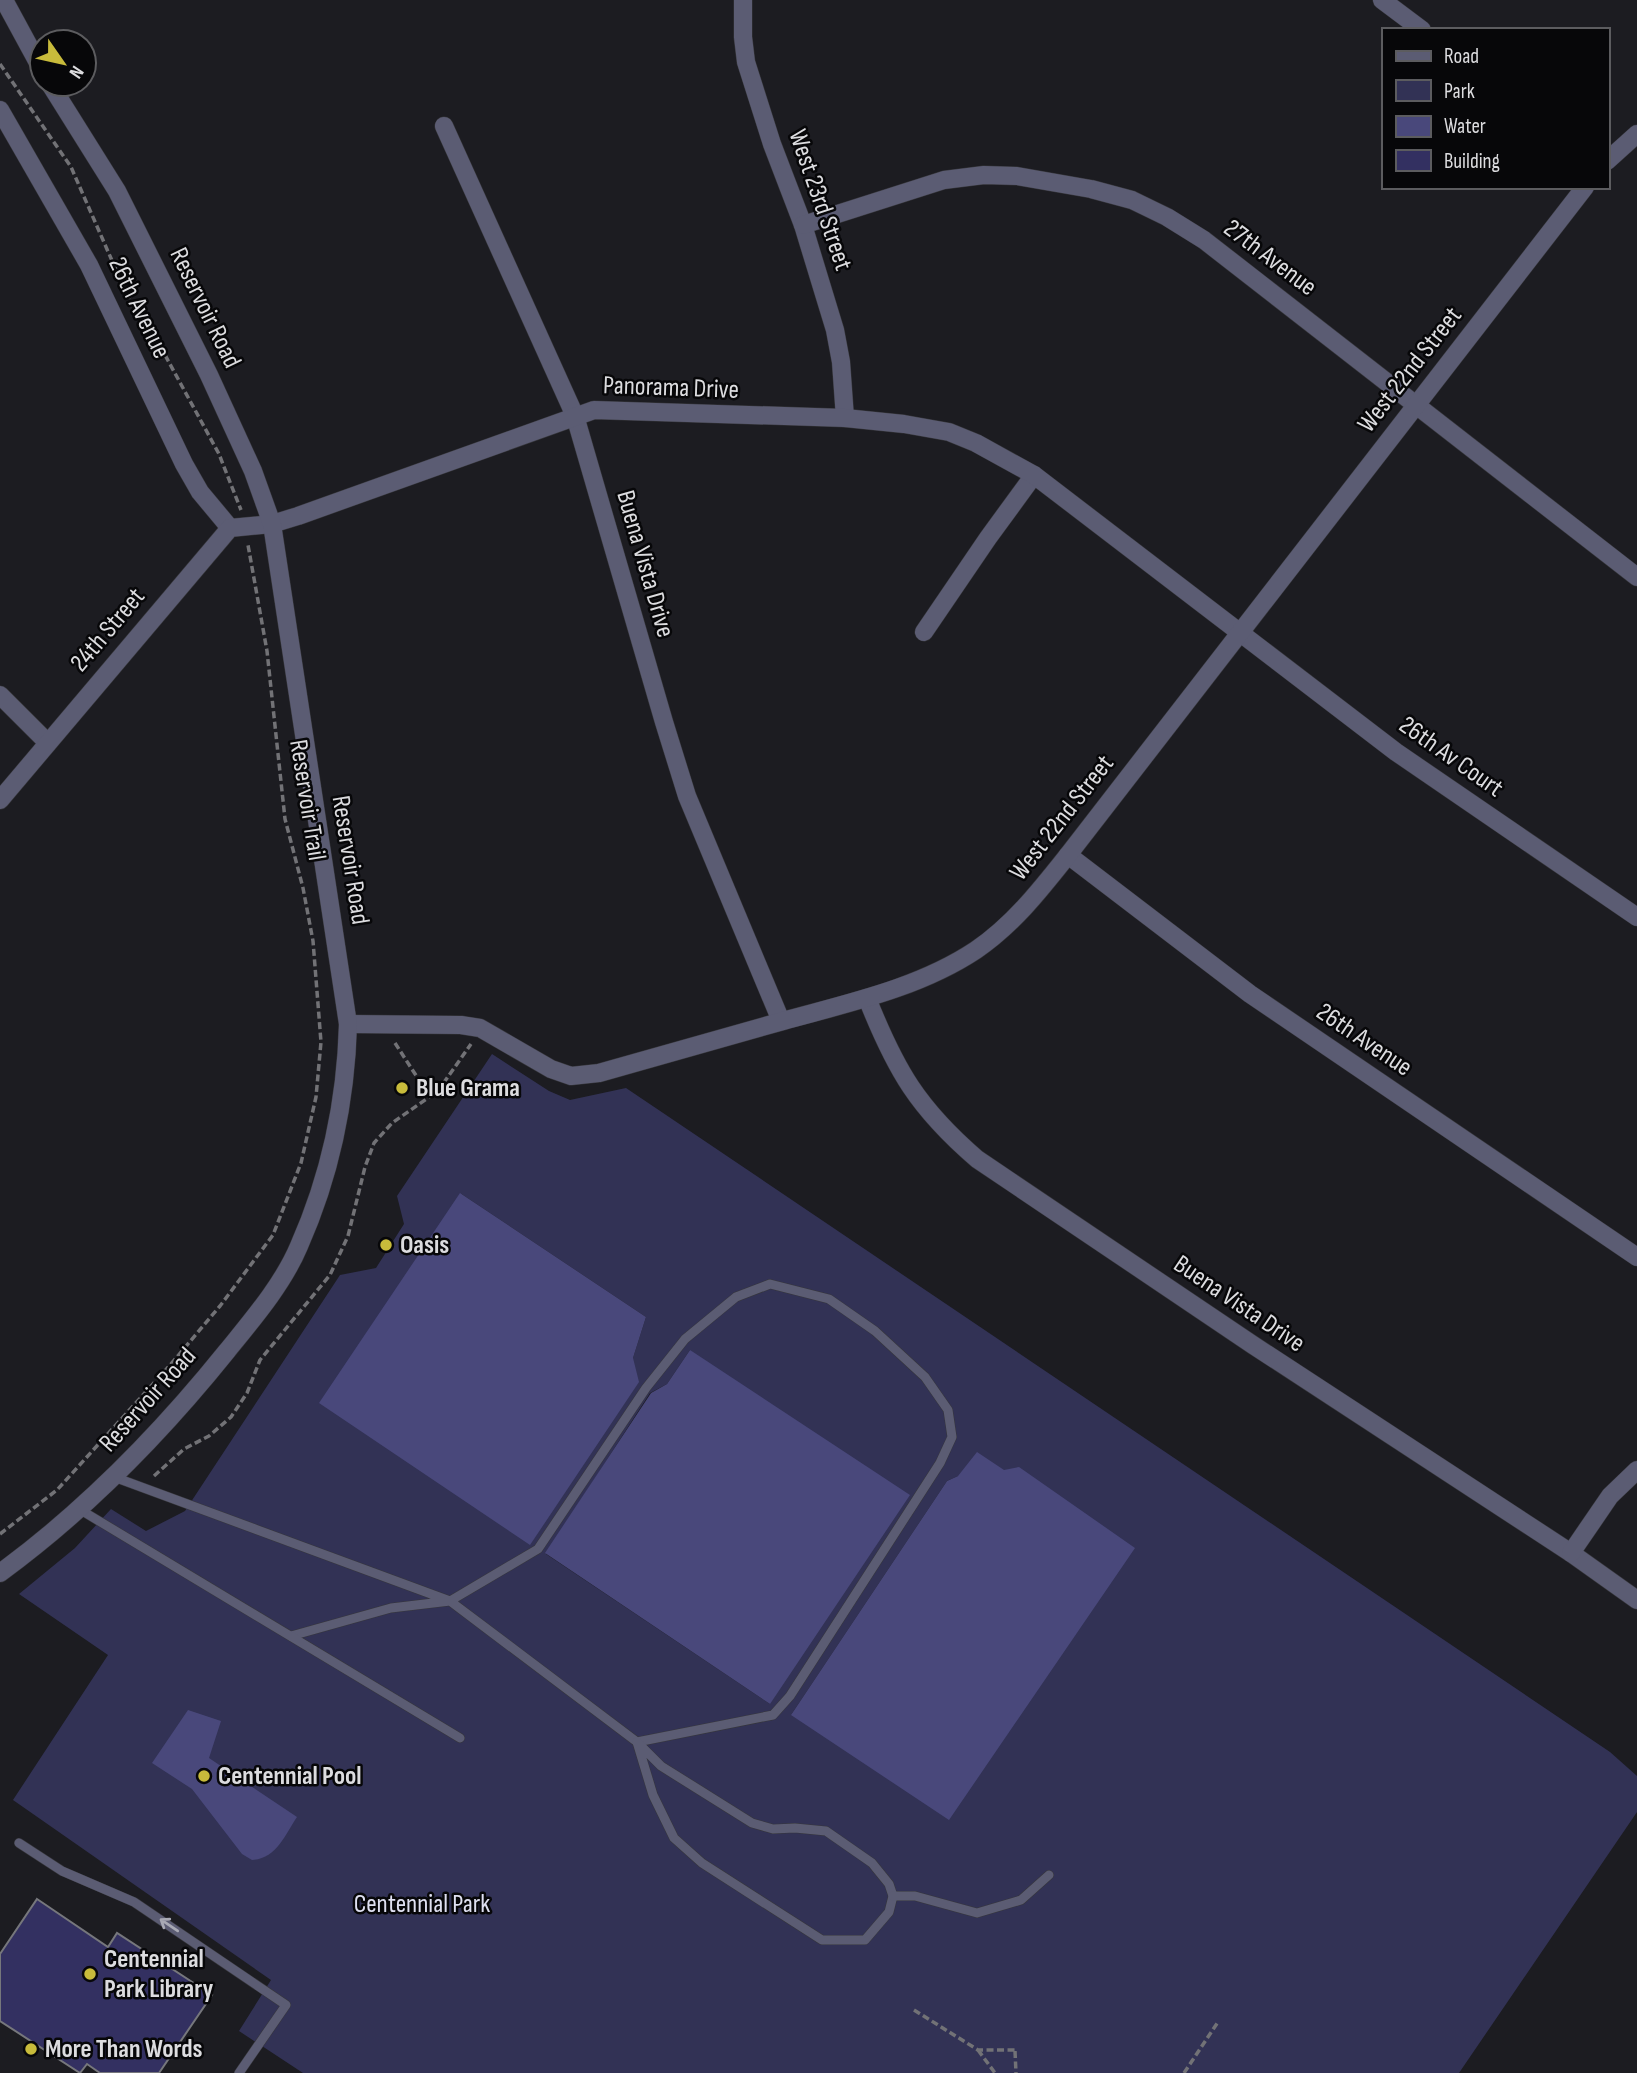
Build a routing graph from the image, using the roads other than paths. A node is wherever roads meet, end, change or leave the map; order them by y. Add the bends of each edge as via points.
1 (4, 0) edge
2 (743, 0) edge
3 (1382, 0) edge
4 (1419, 28) edge
5 (28, 44) edge
6 (59, 98) edge
7 (0, 110) edge
8 (444, 126) dead end
9 (1637, 134) edge
10 (1609, 159) edge
11 (1583, 189) edge
12 (803, 225) junction
13 (1416, 404) junction
14 (576, 416) junction
15 (845, 418) junction
16 (1034, 475) junction
17 (272, 524) junction
18 (237, 527) junction
19 (1637, 577) edge
20 (924, 632) dead end
21 (1240, 633) junction
22 (0, 695) edge
23 (48, 743) junction
24 (0, 800) edge
25 (1068, 855) junction
26 (1637, 917) edge
27 (867, 998) junction
28 (781, 1021) junction
29 (348, 1024) junction
30 (1637, 1257) edge
31 (1637, 1469) edge
32 (114, 1477) junction
33 (79, 1508) junction
34 (1571, 1553) junction
35 (0, 1573) edge
36 (1637, 1600) edge
37 (450, 1601) junction
38 (292, 1636) junction
39 (460, 1738) dead end
40 (637, 1742) junction
41 (19, 1843) dead end
42 (1049, 1875) dead end
43 (893, 1896) junction
44 (239, 2073) edge

1 - 5 street
2 - 12 street, West 23rd Street via 746,61
3 - 4 street
6 - 17 street, Reservoir Road via 123,203 209,375
7 - 18 street, 26th Avenue via 89,265 184,464 200,492
8 - 14 street, Buena Vista Drive
9 - 10 street
11 - 13 street, West 22nd Street
12 - 13 street, 27th Avenue via 944,180 984,175 1017,176 1132,200 1205,240
12 - 15 street, West 23rd Street via 835,330
13 - 19 street, 27th Avenue
13 - 21 street, West 22nd Street
14 - 15 street, Panorama Drive via 594,410
14 - 17 street, Panorama Drive
14 - 28 street, Buena Vista Drive via 687,796
15 - 16 street, Panorama Drive via 948,432
16 - 20 street
16 - 21 street, Panorama Drive
17 - 18 street
17 - 29 street, Reservoir Road
18 - 23 street, 24th Street
21 - 25 street, West 22nd Street
21 - 26 street, 26th Av Court via 1396,752
22 - 23 street
23 - 24 street, 24th Street
25 - 27 street, West 22nd Street via 1014,918 975,950 937,971
25 - 30 street, 26th Avenue via 1250,994
27 - 28 street, West 22nd Street
27 - 34 street, Buena Vista Drive via 912,1092 946,1133 977,1159
28 - 29 street, West 22nd Street via 599,1073 571,1076 480,1028
29 - 32 street, Reservoir Road via 338,1123 318,1198 298,1248 262,1308 181,1409
31 - 34 street via 1610,1496
32 - 33 street, Reservoir Road
32 - 37 lane
33 - 35 street, Reservoir Road
33 - 38 lane
34 - 36 street, Buena Vista Drive
37 - 38 lane via 391,1608
37 - 40 lane
37 - 40 lane via 538,1549 646,1388 685,1339 736,1297 770,1284 829,1299 875,1331 925,1377 948,1410 952,1437 940,1463 790,1696 773,1715
38 - 39 lane
40 - 43 lane via 661,1766 752,1823 773,1829 826,1831 872,1863 890,1884
40 - 43 lane via 653,1796 674,1838 702,1863 822,1940 865,1940 889,1912
44 -> 41 lane via 286,2005 134,1902 62,1871
42 - 43 lane via 1021,1900 977,1913 915,1896

